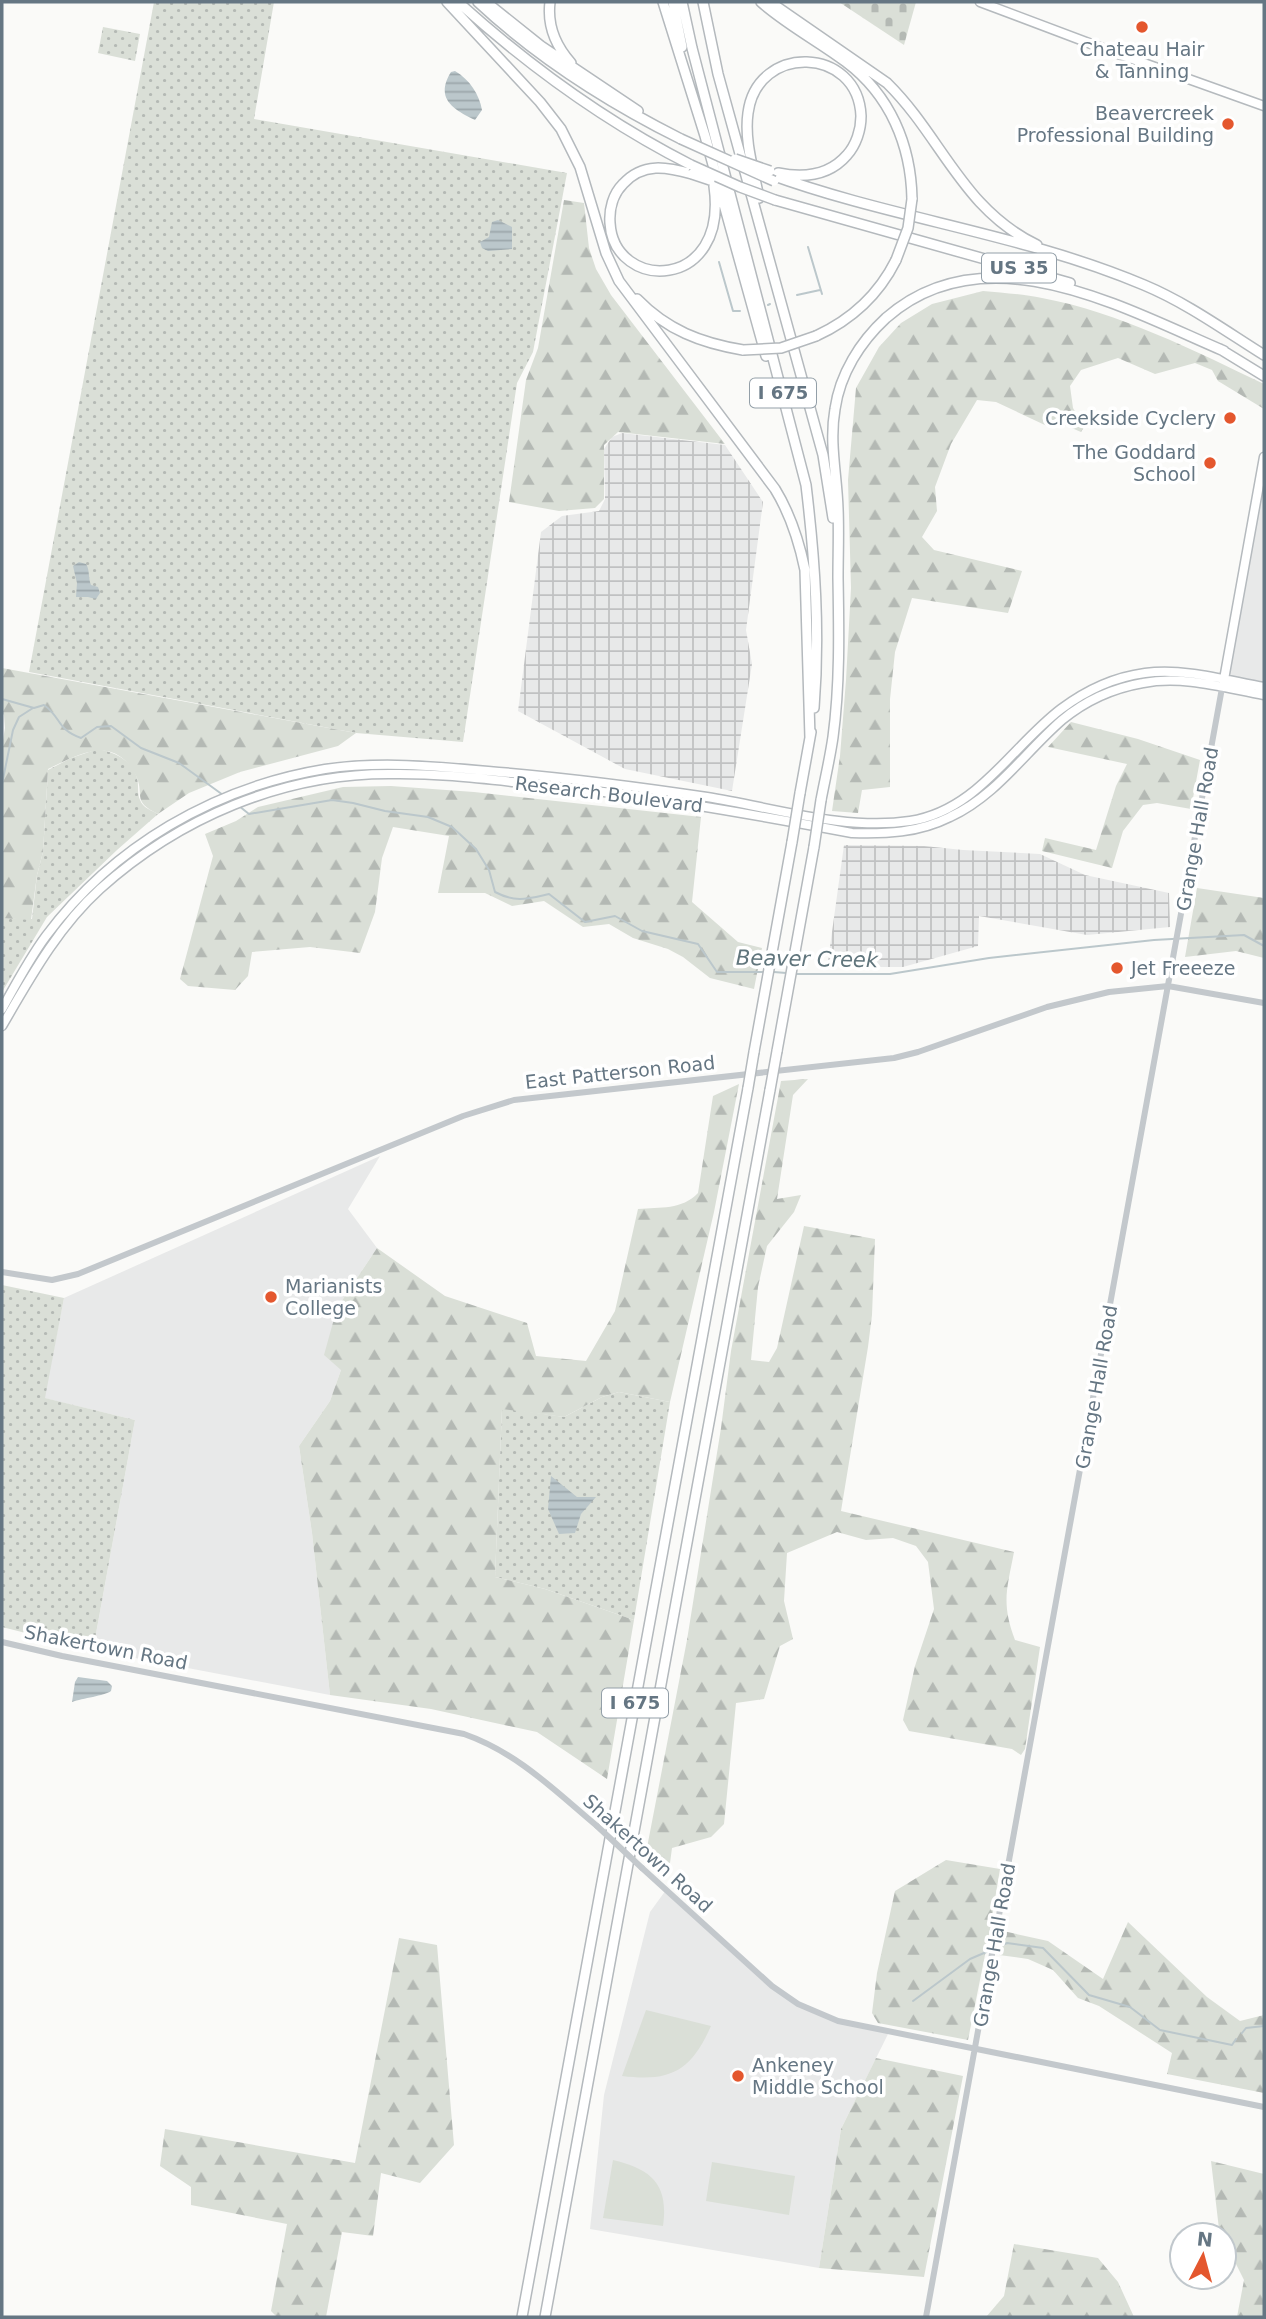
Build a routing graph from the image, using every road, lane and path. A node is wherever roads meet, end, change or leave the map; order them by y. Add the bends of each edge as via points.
1 (447, 2) edge
2 (458, 2) edge
3 (478, 2) edge
4 (486, 2) edge
5 (550, 2) edge
6 (663, 2) edge
7 (673, 2) edge
8 (682, 2) edge
9 (703, 2) edge
10 (761, 2) edge
11 (770, 2) edge
12 (980, 2) edge
13 (584, 77) junction
14 (693, 100) junction
15 (1264, 106) edge
16 (682, 136) junction
17 (705, 136) junction
18 (692, 169) junction
19 (771, 175) junction
20 (604, 244) junction
21 (1050, 253) junction
22 (773, 271) junction
23 (1226, 330) junction
24 (1224, 351) junction
25 (1260, 352) edge
26 (1264, 376) edge
27 (793, 430) junction
28 (1264, 457) edge
29 (838, 569) junction
30 (1223, 684) junction
31 (1264, 687) edge
32 (1264, 695) edge
33 (810, 738) junction
34 (1168, 986) junction
35 (1264, 1003) edge
36 (2, 1009) edge
37 (2, 1027) edge
38 (2, 1272) edge
39 (2, 1642) edge
40 (975, 2049) junction
41 (1264, 2107) edge
42 (522, 2317) edge
43 (545, 2317) edge
44 (926, 2317) edge

1 - 20 highway via 562,129 580,167
2 - 18 highway, US 35 via 568,92
3 - 16 highway, US 35 via 577,81 631,114
4 - 13 highway
5 - 13 highway via 553,35
6 - 14 highway
7 - 14 highway
8 - 27 highway, I 675
9 - 22 highway, I 675 via 718,74
10 - 20 highway, bridge via 850,66 881,97 896,122 906,148 912,199 908,228 883,282 840,324 816,336 781,348 743,350 697,339 658,318 624,284
11 - 21 highway via 887,83 986,211
12 - 15 main road
13 - 16 highway
14 - 17 highway
16 - 19 highway, US 35, bridge
16 - 19 highway, bridge
17 - 18 highway via 716,205 706,246 695,259 674,270 636,264 622,253 612,235 610,211 618,191 634,174 649,168
17 - 27 highway via 770,370
18 - 24 highway, US 35, bridge via 775,200 1065,281 1149,313
19 - 21 highway
19 - 22 highway via 824,172 850,152 860,129 859,105 853,89 835,71 813,62 786,64 761,81 749,104 748,141
19 - 23 highway, US 35 via 840,201 1073,264 1166,300
20 - 33 highway via 623,287 775,489 794,526 806,582
21 - 23 highway via 1180,301
22 - 29 highway, I 675 via 823,455
23 - 25 highway, US 35
24 - 26 highway, US 35
24 - 29 highway via 1129,310 1034,281 961,281 908,302 864,342 836,401 832,437
27 - 33 highway, I 675 via 806,485 818,608
28 - 30 main road, Grange Hall Road
29 - 43 highway, I 675, bridge via 833,737
30 - 31 main road, Research Boulevard
30 - 32 main road, Research Boulevard
30 - 34 street, Grange Hall Road
30 - 36 main road, Research Boulevard via 1173,671 1143,673 1081,695 1059,710 980,787 956,805 915,821 852,823 591,781 408,765 326,769 282,779 204,807 129,853 81,895 48,934
30 - 37 main road, Research Boulevard via 1166,681 1098,697 1063,719 977,801 951,817 912,831 852,833 629,794 469,778 339,777 252,797 188,825 99,890 35,969
33 - 42 highway, I 675, bridge
34 - 35 street, East Patterson Road
34 - 38 street, East Patterson Road via 1065,1002 894,1058 514,1100 463,1116 78,1274 52,1280
34 - 40 street, Grange Hall Road
39 - 40 street, Shakertown Road, bridge via 464,1734 489,1743 517,1759 597,1826 772,1986 798,2004 838,2021
40 - 41 street, Shakertown Road
40 - 44 street, Grange Hall Road

